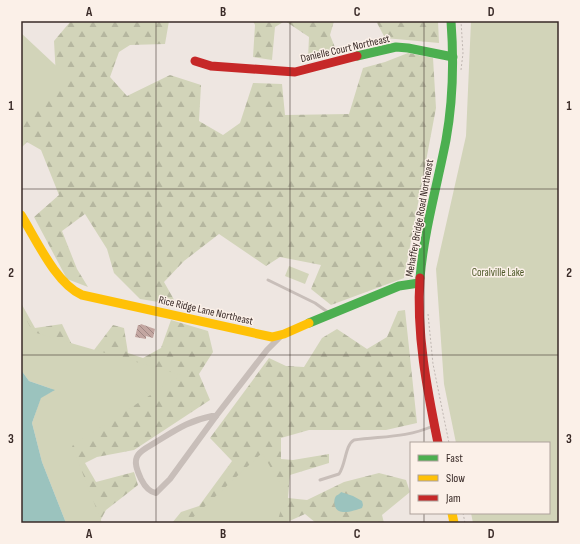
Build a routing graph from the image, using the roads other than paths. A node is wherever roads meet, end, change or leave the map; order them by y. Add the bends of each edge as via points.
1 (451, 21) edge
2 (453, 57) junction
3 (195, 61) dead end
4 (21, 215) edge
5 (268, 280) dead end
6 (419, 283) junction
7 (330, 314) junction
8 (284, 334) junction
9 (216, 416) junction
10 (434, 426) junction
11 (438, 442) edge
12 (320, 480) dead end

1 - 2 street, Mehaffey Bridge Road Northeast
2 - 3 street, Danielle Court Northeast via 396,47 294,72 211,66
2 - 6 street, Mehaffey Bridge Road Northeast via 449,121 423,249
4 - 8 street, Rice Ridge Lane Northeast via 63,283 73,292 264,336
5 - 7 lane via 316,303
6 - 7 street, Rice Ridge Lane Northeast via 399,286
6 - 10 street, Mehaffey Bridge Road Northeast via 420,340
7 - 8 street, Rice Ridge Lane Northeast
8 - 9 street via 267,350
9 - 9 street via 186,424 138,455 138,472 150,490 156,493 163,487
10 - 11 street, Mehaffey Bridge Road Northeast
10 - 12 lane via 397,436 354,440 348,446 339,474

